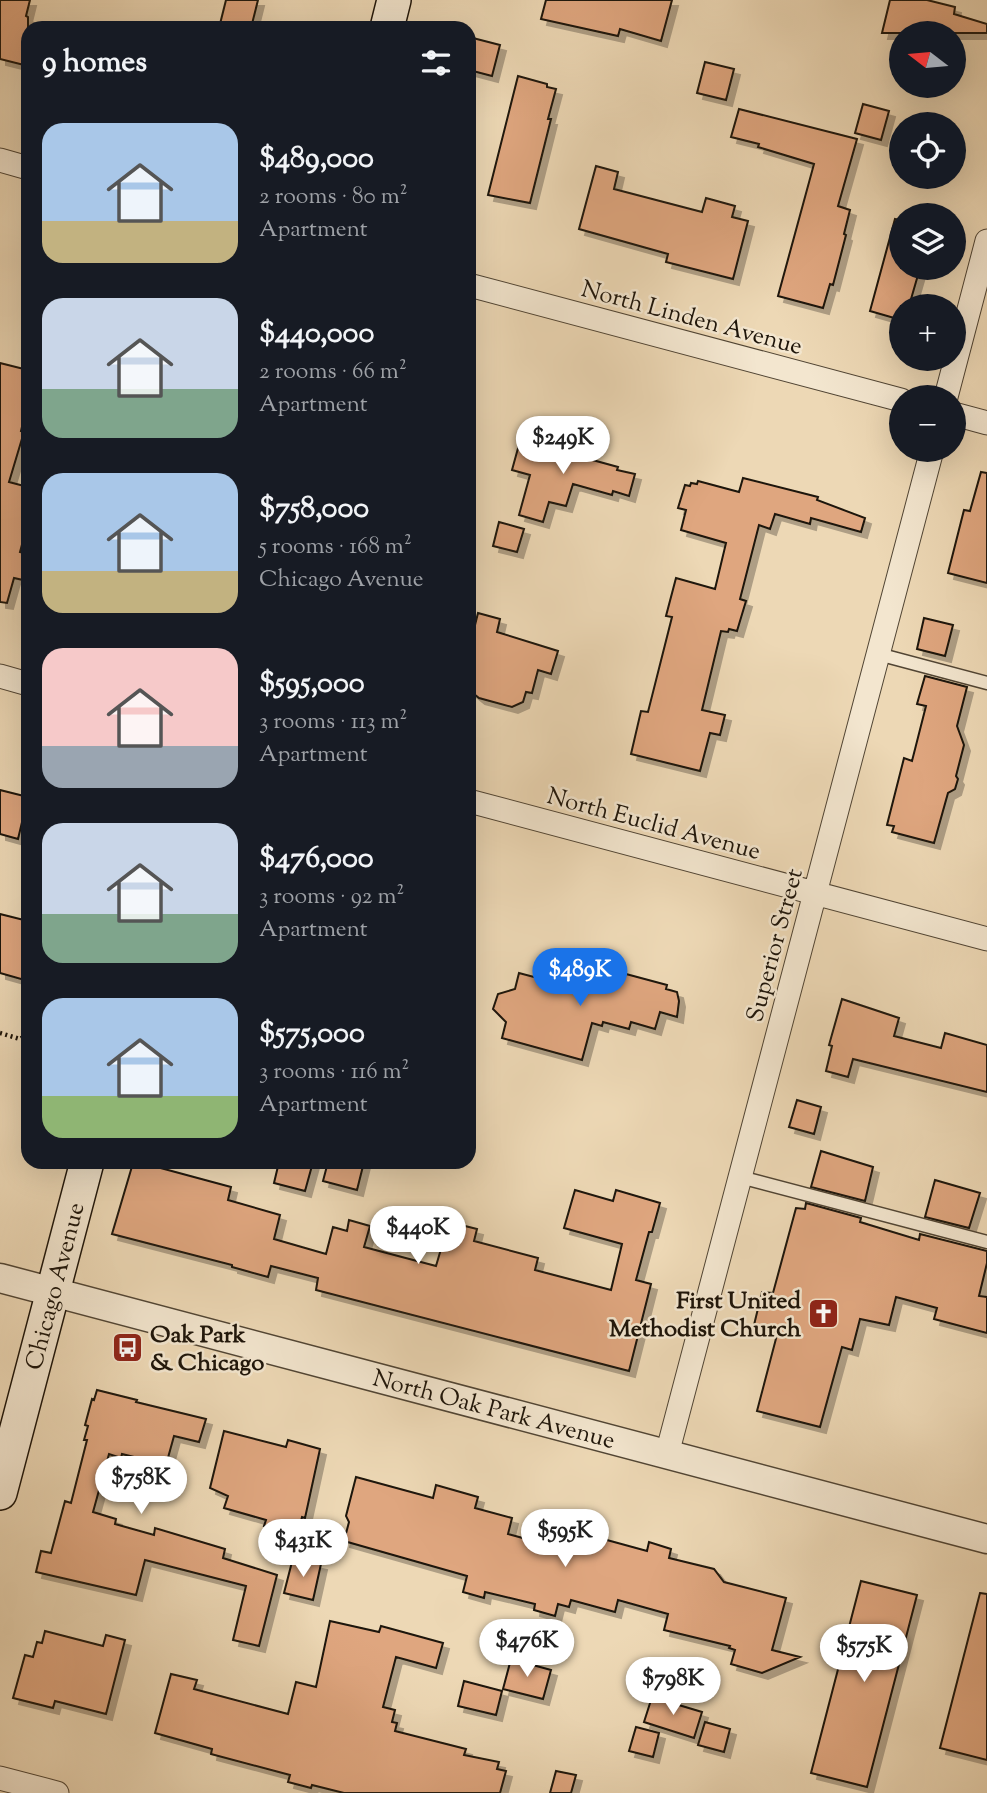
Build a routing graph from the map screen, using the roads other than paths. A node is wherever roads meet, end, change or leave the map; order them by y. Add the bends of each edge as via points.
1 (394, 0) edge
2 (389, 21) edge
3 (0, 160) edge
4 (21, 166) edge
5 (987, 241) edge
6 (476, 287) edge
7 (949, 385) edge
8 (889, 397) edge
9 (966, 417) edge
10 (987, 423) edge
11 (929, 462) edge
12 (878, 654) junction
13 (0, 676) edge
14 (21, 682) edge
15 (987, 683) edge
16 (476, 803) edge
17 (815, 893) junction
18 (987, 939) edge
19 (85, 1169) edge
20 (740, 1177) junction
21 (987, 1242) edge
22 (0, 1278) edge
23 (53, 1292) junction
24 (667, 1454) junction
25 (0, 1493) edge
26 (987, 1539) edge
27 (0, 1778) edge
28 (57, 1793) edge

1 - 2 main road
3 - 4 street
5 - 7 street
6 - 8 street, North Linden Avenue
9 - 10 street
11 - 12 street, Superior Street
12 - 15 lane
12 - 17 street, Superior Street
13 - 14 street
16 - 17 street, North Euclid Avenue
17 - 18 street, North Euclid Avenue
17 - 20 street, Superior Street
19 - 23 main road, Chicago Avenue
20 - 21 lane
20 - 24 street, Superior Street
22 - 23 street, North Oak Park Avenue
23 - 24 street, North Oak Park Avenue
23 - 25 main road, Chicago Avenue
24 - 26 street, North Oak Park Avenue
27 - 28 street

